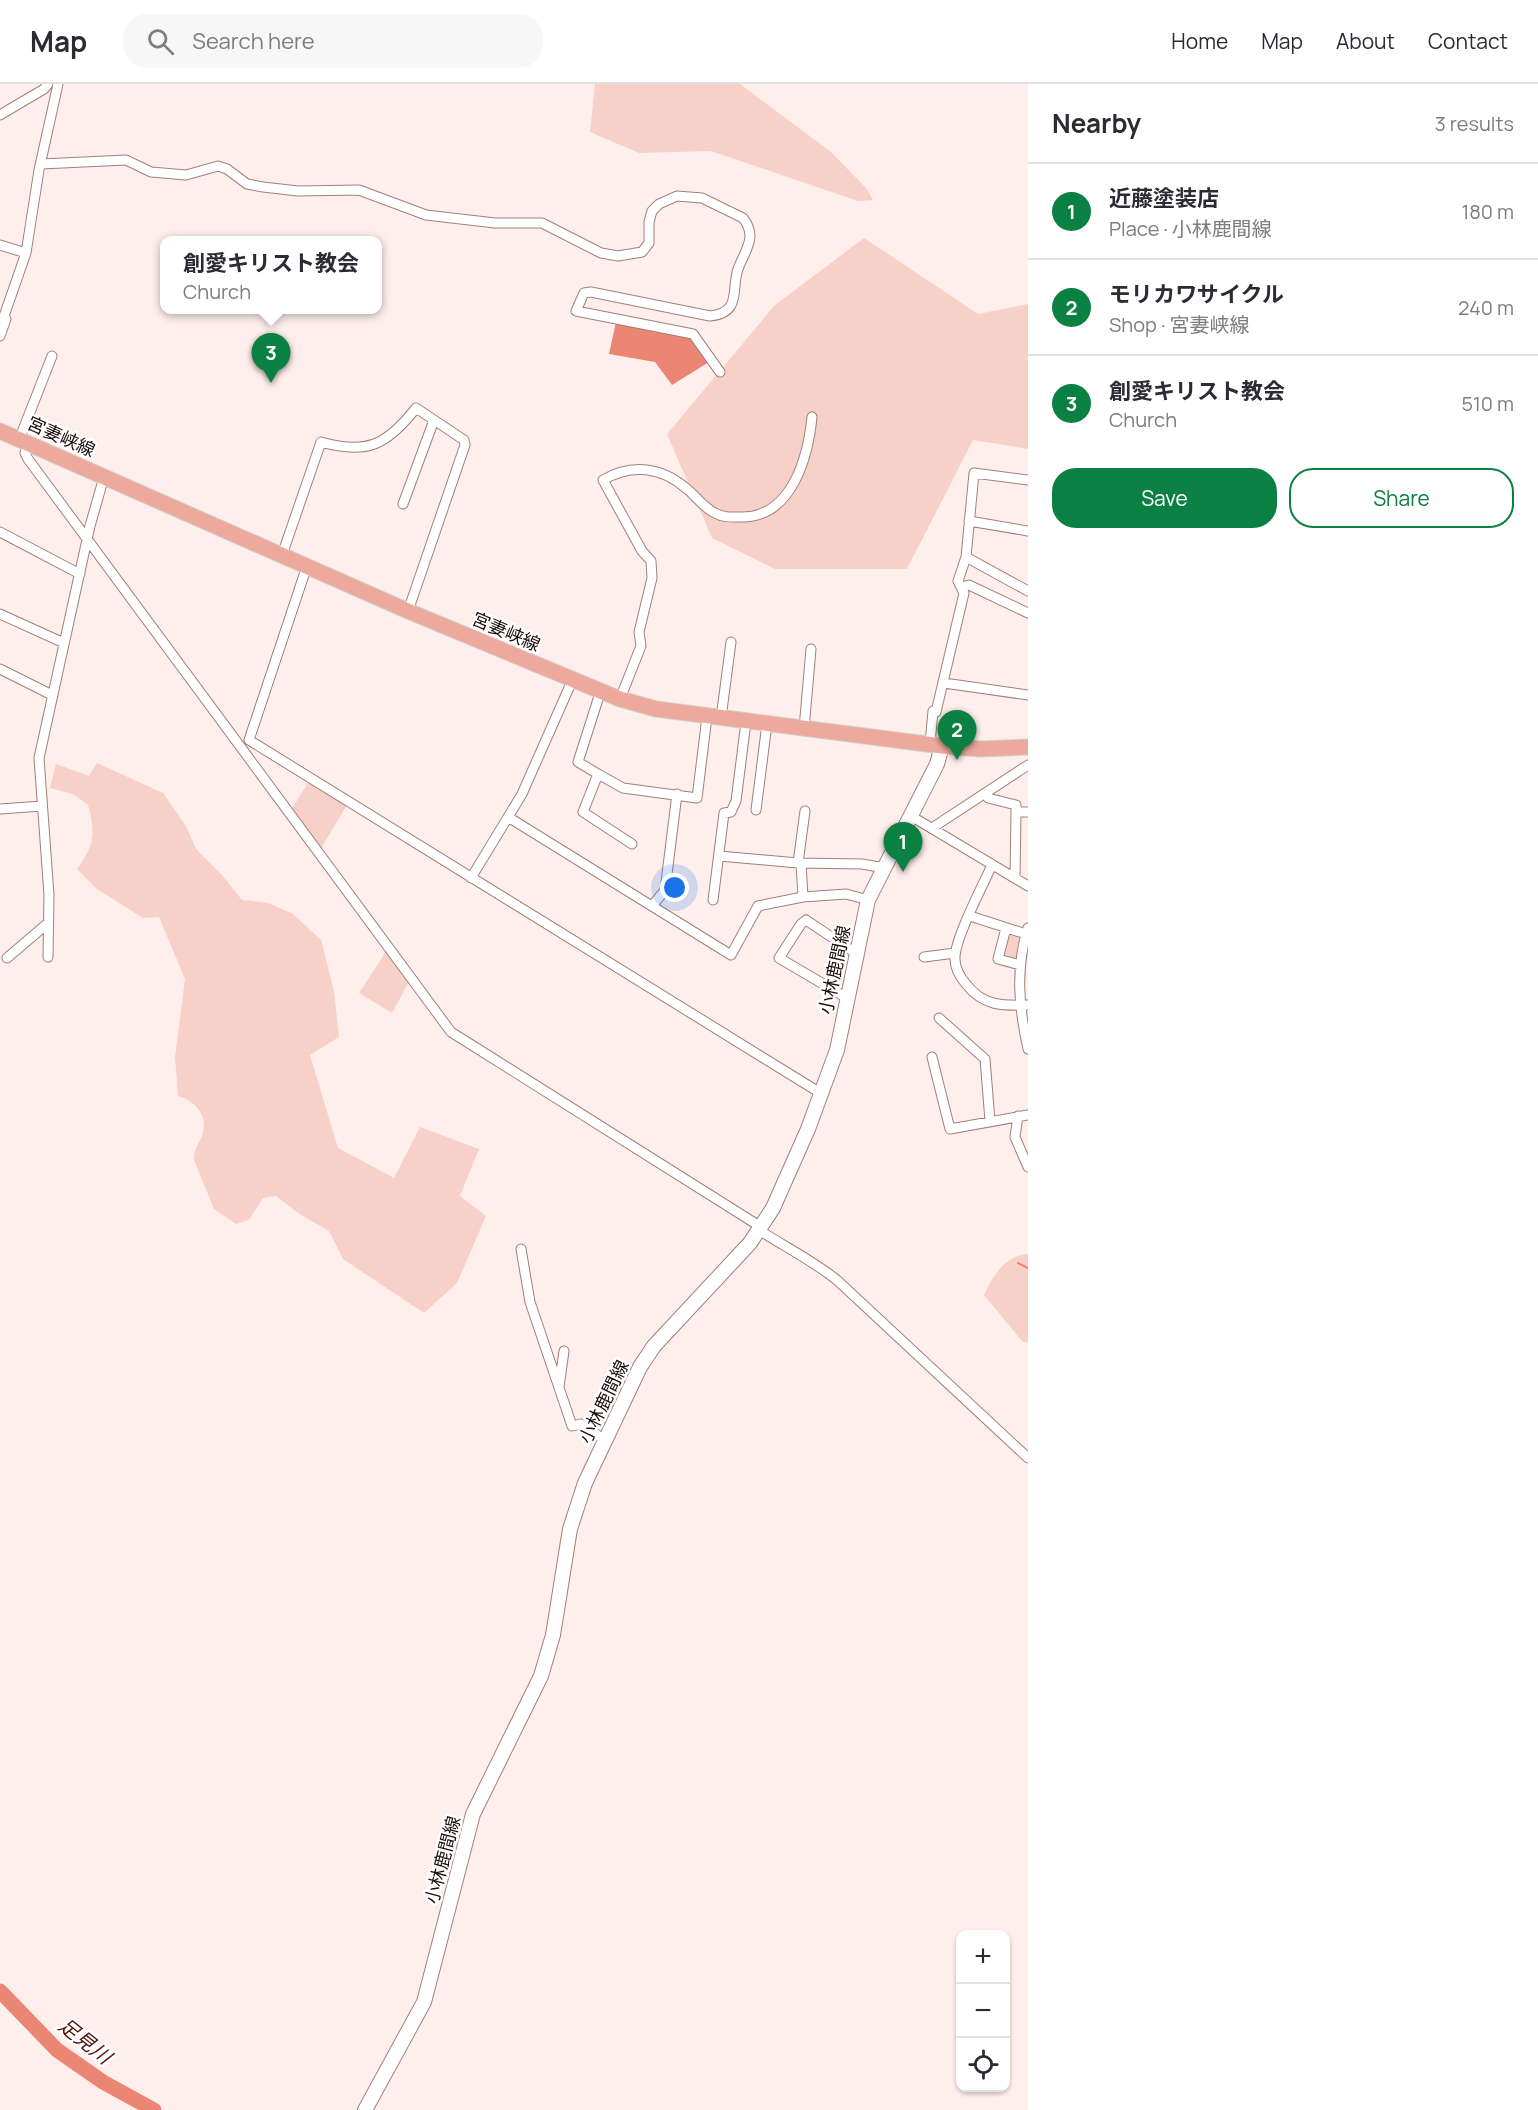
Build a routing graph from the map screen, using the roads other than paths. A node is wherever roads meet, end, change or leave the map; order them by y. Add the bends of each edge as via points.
1 (48, 84) edge
2 (58, 84) edge
3 (0, 115) edge
4 (41, 164) junction
5 (0, 245) edge
6 (26, 253) junction
7 (2, 318) edge
8 (0, 336) edge
9 (52, 356) dead end
10 (720, 372) dead end
11 (812, 417) dead end
12 (434, 420) junction
13 (0, 431) edge
14 (23, 442) junction
15 (104, 477) junction
16 (1028, 480) edge
17 (403, 504) dead end
18 (969, 521) junction
19 (1028, 531) edge
20 (0, 532) edge
21 (88, 539) junction
22 (282, 555) junction
23 (966, 556) junction
24 (307, 566) junction
25 (81, 574) junction
26 (962, 587) junction
27 (1028, 591) edge
28 (408, 611) junction
29 (1028, 613) edge
30 (0, 614) edge
31 (731, 642) dead end
32 (64, 643) junction
33 (811, 649) dead end
34 (0, 669) edge
35 (572, 681) junction
36 (944, 683) junction
37 (600, 693) junction
38 (52, 695) junction
39 (1028, 695) edge
40 (621, 699) junction
41 (714, 717) junction
42 (746, 722) junction
43 (767, 724) junction
44 (804, 729) junction
45 (249, 740) junction
46 (936, 745) junction
47 (1028, 747) edge
48 (244, 753) junction
49 (1028, 765) edge
50 (598, 774) junction
51 (677, 794) junction
52 (988, 798) dead end
53 (42, 806) junction
54 (0, 809) edge
55 (756, 810) dead end
56 (805, 811) dead end
57 (1016, 812) junction
58 (1028, 812) edge
59 (911, 816) junction
60 (508, 817) junction
61 (932, 828) junction
62 (632, 844) dead end
63 (719, 856) junction
64 (800, 863) junction
65 (992, 864) junction
66 (885, 868) junction
67 (471, 878) junction
68 (1015, 879) junction
69 (1028, 886) edge
70 (802, 897) junction
71 (713, 900) dead end
72 (868, 900) junction
73 (651, 906) junction
74 (970, 916) junction
75 (48, 923) junction
76 (1006, 928) junction
77 (1027, 931) edge
78 (955, 953) junction
79 (857, 954) junction
80 (48, 957) dead end
81 (924, 957) dead end
82 (8, 958) dead end
83 (1020, 965) junction
84 (848, 998) junction
85 (1024, 1005) edge
86 (939, 1018) dead end
87 (1028, 1049) edge
88 (932, 1057) dead end
89 (822, 1094) junction
90 (1028, 1114) edge
91 (1017, 1116) junction
92 (990, 1121) junction
93 (1023, 1144) edge
94 (1028, 1167) edge
95 (760, 1228) junction
96 (521, 1249) dead end
97 (564, 1351) dead end
98 (559, 1387) junction
99 (605, 1440) junction
100 (1028, 1458) edge
101 (365, 2110) edge

1 - 3 street
2 - 4 street
4 - 6 street
4 - 10 street via 126,160 152,172 186,175 218,166 247,184 262,187 359,190 426,215 495,223 542,223 601,253 618,256 636,255 646,247 650,217 659,204 682,195 702,198 743,218 751,236 738,271 735,297 724,312 710,316 591,292 580,298 576,311 693,334
5 - 6 street
6 - 7 street
7 - 8 street via 6,319
9 - 14 street
11 - 40 street via 804,460 788,493 773,507 751,517 724,517 712,512 687,488 653,469 626,469 603,480 651,561 652,578 639,632 641,646
12 - 17 street
12 - 22 street via 416,408 394,434 371,445 344,448 321,442
12 - 28 street via 464,440 465,445
13 - 14 main road, 宮妻峡線
14 - 15 main road, 宮妻峡線
14 - 21 street via 28,459
15 - 21 street
15 - 22 main road, 宮妻峡線
16 - 18 street via 974,473
18 - 19 street
18 - 23 street
20 - 25 street
21 - 25 street
21 - 48 street
22 - 24 main road, 宮妻峡線
23 - 26 street via 958,581
23 - 27 street
24 - 28 main road, 宮妻峡線
24 - 45 street
25 - 32 street
26 - 29 street via 969,585
26 - 36 street via 964,593
28 - 35 main road, 宮妻峡線
30 - 32 street
31 - 41 street
32 - 38 street
33 - 44 street
34 - 38 street
35 - 37 main road, 宮妻峡線
35 - 60 street
36 - 39 street
36 - 46 street via 936,712 933,711
37 - 40 main road, 宮妻峡線
37 - 50 street via 578,762
38 - 53 street via 39,758
40 - 41 main road, 宮妻峡線 via 656,709
41 - 42 main road, 宮妻峡線
41 - 51 street via 697,798
42 - 43 main road, 宮妻峡線
42 - 63 street via 736,801 731,812 724,813
43 - 44 main road, 宮妻峡線
43 - 55 street
44 - 46 main road, 宮妻峡線
45 - 48 street
45 - 67 street
46 - 47 main road, 宮妻峡線
46 - 59 main road, 小林鹿間線 via 937,764
48 - 95 street via 451,1032
49 - 61 street
50 - 51 street via 623,788
50 - 62 street via 582,812
51 - 73 street via 665,890
52 - 57 street via 1016,805
53 - 54 street
53 - 75 street
56 - 64 street
57 - 58 street
57 - 68 street
59 - 61 street
59 - 66 main road, 小林鹿間線
60 - 67 street
60 - 73 street
61 - 65 street
63 - 64 street
63 - 71 street
64 - 66 street
64 - 70 street
65 - 68 street
65 - 74 street
66 - 72 main road, 小林鹿間線
67 - 89 street
68 - 69 street
70 - 72 street via 846,894
70 - 73 street via 758,906 731,955
72 - 79 main road, 小林鹿間線
74 - 76 street
74 - 78 street
75 - 80 street
75 - 82 street
76 - 77 street
76 - 83 street via 998,959
77 - 83 street
78 - 81 street
78 - 85 street via 960,976 979,998 991,1004
79 - 84 main road, 小林鹿間線
79 - 84 street via 806,920 779,958
83 - 85 street
84 - 89 main road, 小林鹿間線
85 - 87 street
86 - 92 street via 985,1059
88 - 92 street via 950,1129
89 - 95 main road, 小林鹿間線 via 786,1179
90 - 91 street
91 - 92 street
91 - 93 street via 1015,1137
93 - 94 street
95 - 99 main road, 小林鹿間線 via 654,1346
95 - 100 street via 838,1281
96 - 98 street via 530,1302
97 - 98 street
98 - 99 street via 572,1426 581,1424
99 - 101 main road, 小林鹿間線 via 574,1513 553,1635 541,1676 473,1814 424,2002

